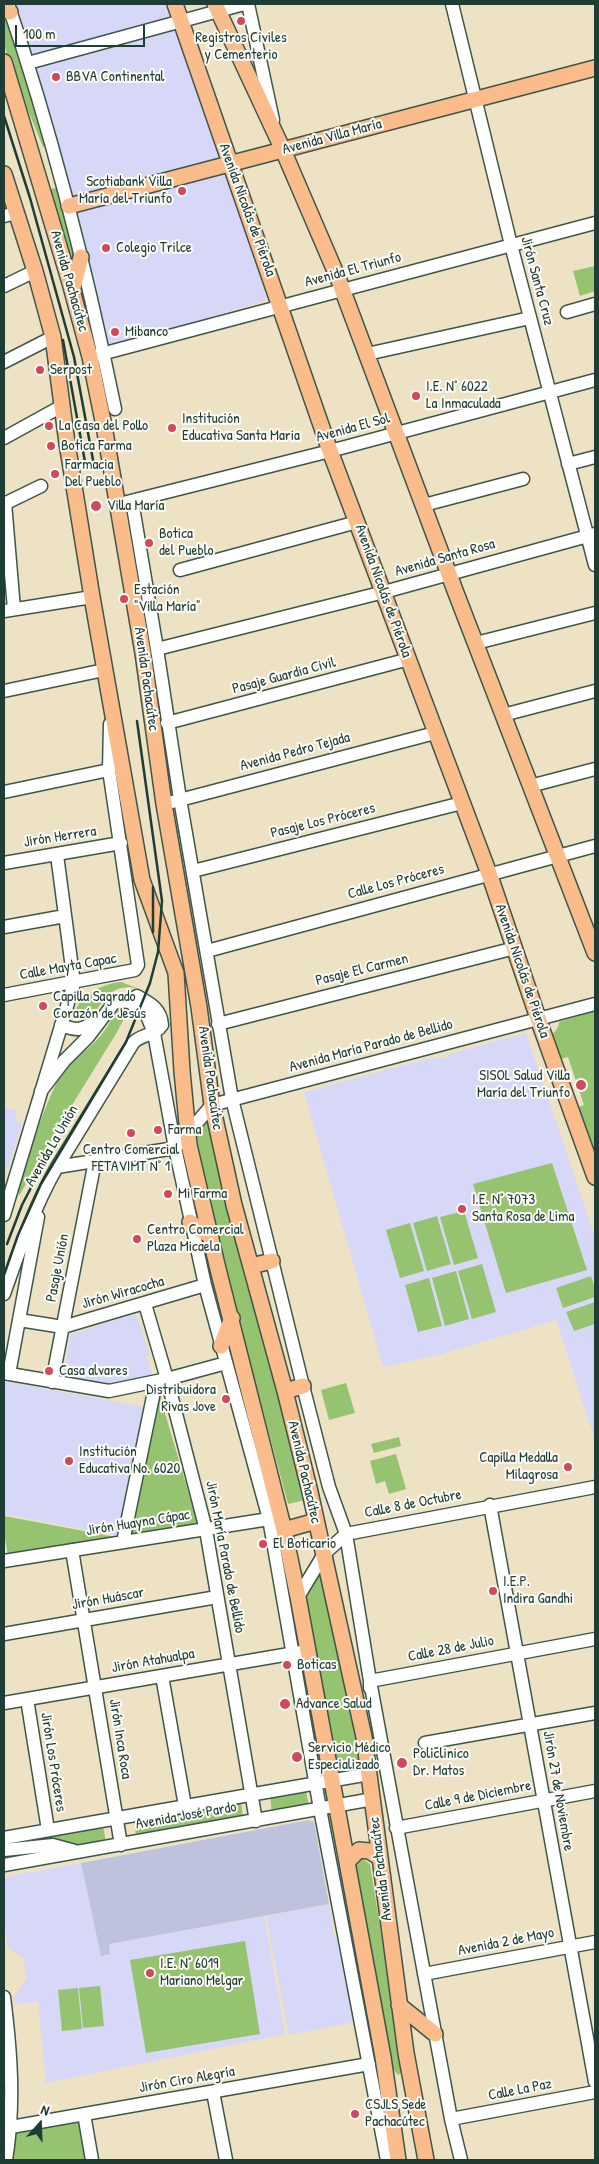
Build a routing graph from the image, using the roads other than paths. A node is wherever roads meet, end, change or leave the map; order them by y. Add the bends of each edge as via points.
1 (175, 4) edge
2 (244, 4) edge
3 (248, 4) edge
4 (452, 4) edge
5 (216, 7) edge
6 (7, 8) edge
7 (181, 20) junction
8 (4, 62) edge
9 (28, 63) junction
10 (595, 68) edge
11 (474, 100) junction
12 (280, 143) junction
13 (230, 163) junction
14 (4, 174) edge
15 (69, 206) junction
16 (10, 215) edge
17 (595, 223) edge
18 (511, 245) junction
19 (81, 257) junction
20 (35, 271) junction
21 (4, 286) edge
22 (72, 290) junction
23 (343, 290) junction
24 (595, 304) edge
25 (281, 306) junction
26 (567, 312) dead end
27 (530, 318) junction
28 (53, 337) junction
29 (367, 354) junction
30 (97, 356) junction
31 (4, 362) edge
32 (595, 380) edge
33 (551, 392) junction
34 (62, 406) junction
35 (116, 409) dead end
36 (397, 433) junction
37 (4, 438) edge
38 (330, 451) junction
39 (595, 457) edge
40 (568, 464) junction
41 (523, 479) dead end
42 (41, 486) dead end
43 (125, 502) junction
44 (4, 504) edge
45 (424, 505) junction
46 (357, 522) junction
47 (591, 535) edge
48 (595, 565) edge
49 (180, 570) dead end
50 (449, 573) junction
51 (384, 592) junction
52 (92, 598) junction
53 (9, 610) edge
54 (595, 613) edge
55 (476, 643) junction
56 (157, 649) junction
57 (408, 659) junction
58 (104, 670) junction
59 (4, 691) edge
60 (595, 691) edge
61 (110, 704) junction
62 (503, 715) junction
63 (167, 723) junction
64 (435, 733) junction
65 (595, 769) edge
66 (109, 770) junction
67 (530, 786) junction
68 (4, 792) edge
69 (180, 799) junction
70 (462, 803) junction
71 (164, 804) junction
72 (121, 843) junction
73 (595, 846) edge
74 (57, 855) junction
75 (558, 856) junction
76 (4, 863) edge
77 (193, 871) junction
78 (489, 873) junction
79 (65, 916) junction
80 (4, 927) edge
81 (590, 927) edge
82 (514, 948) junction
83 (207, 951) junction
84 (595, 953) edge
85 (137, 969) joint
86 (74, 983) junction
87 (4, 995) edge
88 (595, 999) edge
89 (595, 1004) edge
90 (538, 1019) junction
91 (218, 1024) junction
92 (61, 1025) junction
93 (154, 1033) junction
94 (59, 1058) junction
95 (232, 1099) junction
96 (212, 1105) junction
97 (188, 1134) junction
98 (175, 1148) junction
99 (95, 1161) junction
100 (57, 1167) junction
101 (595, 1177) edge
102 (9, 1183) edge
103 (40, 1200) junction
104 (4, 1215) edge
105 (190, 1222) junction
106 (211, 1236) junction
107 (272, 1261) junction
108 (251, 1266) junction
109 (205, 1285) junction
110 (4, 1294) edge
111 (145, 1304) junction
112 (232, 1318) junction
113 (19, 1320) junction
114 (63, 1327) junction
115 (221, 1346) junction
116 (226, 1363) junction
117 (7, 1374) edge
118 (161, 1380) junction
119 (52, 1382) junction
120 (303, 1386) junction
121 (285, 1391) junction
122 (595, 1487) edge
123 (490, 1506) junction
124 (269, 1519) junction
125 (316, 1521) junction
126 (206, 1530) junction
127 (284, 1530) junction
128 (346, 1534) junction
129 (123, 1542) junction
130 (72, 1550) junction
131 (324, 1554) junction
132 (4, 1560) edge
133 (4, 1567) edge
134 (217, 1597) junction
135 (298, 1597) junction
136 (84, 1620) junction
137 (4, 1634) edge
138 (595, 1639) edge
139 (301, 1652) junction
140 (517, 1653) junction
141 (229, 1665) junction
142 (162, 1676) junction
143 (370, 1681) junction
144 (95, 1688) junction
145 (27, 1699) junction
146 (4, 1703) edge
147 (595, 1713) edge
148 (530, 1725) junction
149 (364, 1737) junction
150 (425, 1743) dead end
151 (369, 1774) junction
152 (331, 1781) junction
153 (315, 1784) junction
154 (595, 1791) edge
155 (251, 1795) junction
156 (373, 1799) junction
157 (544, 1800) junction
158 (185, 1806) junction
159 (336, 1806) junction
160 (320, 1809) junction
161 (116, 1818) junction
162 (256, 1820) junction
163 (396, 1828) junction
164 (48, 1830) junction
165 (4, 1838) edge
166 (121, 1844) junction
167 (4, 1850) edge
168 (78, 1852) junction
169 (379, 1857) junction
170 (347, 1862) junction
171 (4, 1865) edge
172 (595, 1942) edge
173 (570, 1946) junction
174 (424, 1974) junction
175 (4, 1997) edge
176 (399, 2005) junction
177 (435, 2034) junction
178 (369, 2064) junction
179 (595, 2082) edge
180 (213, 2092) junction
181 (595, 2092) edge
182 (389, 2093) junction
183 (413, 2096) junction
184 (84, 2114) junction
185 (451, 2119) junction
186 (11, 2127) junction
187 (6, 2160) edge
188 (92, 2160) edge
189 (226, 2160) edge
190 (387, 2160) edge
191 (398, 2160) edge
192 (406, 2160) edge
193 (417, 2160) edge
194 (426, 2160) edge
195 (461, 2160) edge

1 - 7 main road, Avenida Nicolás de Piérola
2 - 5 street
3 - 12 street
4 - 11 street, Jirón Santa Cruz
5 - 7 street
5 - 12 main road
6 - 9 street, Avenida Pachacútec
7 - 9 street
7 - 13 main road, Avenida Nicolás de Piérola
8 - 22 main road, Avenida Pachacútec
9 - 15 street, Avenida Pachacútec
10 - 11 main road, Avenida Villa María
11 - 12 main road, Avenida Villa María
11 - 18 street, Jirón Santa Cruz
12 - 13 main road, Avenida Villa María
12 - 23 main road
13 - 15 main road, Avenida Villa María
13 - 25 main road, Avenida Nicolás de Piérola
14 - 16 main road, Avenida Pachacútec
15 - 19 street, Avenida Pachacútec
16 - 20 main road, Avenida Pachacútec
17 - 18 street, Avenida El Triunfo
18 - 23 street, Avenida El Triunfo
18 - 27 street, Jirón Santa Cruz
19 - 22 main road
19 - 30 street, Avenida Pachacútec
20 - 21 street
20 - 28 main road, Avenida Pachacútec
22 - 30 main road, Avenida Pachacútec
23 - 25 street, Avenida El Triunfo
23 - 29 main road
24 - 26 street
25 - 30 street, Avenida El Triunfo
25 - 38 main road, Avenida Nicolás de Piérola
27 - 29 street
27 - 33 street, Jirón Santa Cruz
28 - 31 street
28 - 34 main road, Avenida Pachacútec
29 - 36 main road
30 - 35 street, Avenida Pachacútec
30 - 43 main road, Avenida Pachacútec
32 - 33 street, Avenida El Sol
33 - 36 street, Avenida El Sol
33 - 40 street, Jirón Santa Cruz
34 - 37 street
34 - 52 main road, Avenida Pachacútec
36 - 38 street, Avenida El Sol
36 - 45 main road
38 - 43 street, Avenida El Sol
38 - 46 main road, Avenida Nicolás de Piérola
39 - 40 street
40 - 47 street, Jirón Santa Cruz
41 - 45 street
42 - 44 street
43 - 56 street, Avenida Pachacútec
43 - 71 main road, Avenida Pachacútec
44 - 53 street
45 - 50 main road
46 - 49 street
46 - 51 main road, Avenida Nicolás de Piérola
47 - 48 street, Jirón Santa Cruz
47 - 50 street, Avenida Santa Rosa
50 - 51 street, Avenida Santa Rosa
50 - 55 main road
51 - 56 street, Avenida Santa Rosa
51 - 57 main road, Avenida Nicolás de Piérola
52 - 53 street
52 - 58 main road, Avenida Pachacútec
54 - 55 street
55 - 62 main road
56 - 63 street, Avenida Pachacútec
57 - 63 street, Pasaje Guardia Civil
57 - 64 main road, Avenida Nicolás de Piérola
58 - 59 street
58 - 61 main road, Avenida Pachacútec
60 - 62 street
61 - 66 street, Avenida Pachacútec
61 - 97 main road, Avenida Pachacútec via 142,880 176,973
62 - 67 main road
63 - 69 street, Avenida Pachacútec
64 - 69 street, Avenida Pedro Tejada
64 - 70 main road, Avenida Nicolás de Piérola
65 - 67 street
66 - 68 street
66 - 72 street, Avenida Pachacútec
67 - 75 main road
69 - 71 street, Avenida Pedro Tejada
69 - 77 street, Avenida Pachacútec
70 - 77 street, Pasaje Los Próceres
70 - 78 main road, Avenida Nicolás de Piérola
71 - 96 main road, Avenida Pachacútec via 196,982
72 - 74 street, Jirón Herrera
72 - 85 street, Avenida Pachacútec
73 - 75 street, Calle Los Próceres
74 - 76 street, Jirón Herrera
74 - 79 street
75 - 78 street, Calle Los Próceres
75 - 81 main road
77 - 83 street, Avenida Pachacútec
78 - 82 main road, Avenida Nicolás de Piérola
78 - 83 street, Calle Los Próceres
79 - 80 street
79 - 86 street
81 - 84 main road
82 - 90 main road, Avenida Nicolás de Piérola
82 - 91 street, Pasaje El Carmen
83 - 91 street, Avenida Pachacútec
85 - 86 street, Calle Mayta Capac
86 - 87 street, Calle Mayta Capac
86 - 92 street
88 - 90 street, Avenida María Parado de Bellido via 543,1014
89 - 90 street, Avenida María Parado de Bellido
90 - 95 street, Avenida María Parado de Bellido
90 - 101 main road, Avenida Nicolás de Piérola
91 - 95 street, Avenida Pachacútec
92 - 93 street via 75,1030 86,1028 111,999 128,994 147,1001 157,1010 162,1026
92 - 94 street
93 - 94 street via 143,1009 129,1002 119,1002 110,1007 88,1036
93 - 98 street, Avenida Pachacútec
93 - 100 street, Avenida La Unión via 141,1036 133,1043
94 - 102 street, Avenida La Unión via 41,1091
95 - 96 street, Avenida María Parado de Bellido
95 - 107 street, Avenida Pachacútec
96 - 97 street
96 - 108 main road, Avenida Pachacútec
97 - 98 street
97 - 106 main road, Avenida Pachacútec
98 - 99 street
98 - 105 street, Avenida Pachacútec
99 - 100 street
99 - 114 street, Pasaje Unión
100 - 103 street, Avenida La Unión
102 - 104 street, Avenida La Unión
103 - 110 street, Avenida La Unión
103 - 113 street
105 - 106 main road
105 - 109 street, Avenida Pachacútec
106 - 112 main road, Avenida Pachacútec
107 - 108 main road
107 - 120 street, Avenida Pachacútec
108 - 121 main road, Avenida Pachacútec
109 - 111 street, Jirón Wiracocha
109 - 115 street, Avenida Pachacútec
111 - 114 street, Jirón Wiracocha
111 - 118 street, Jirón María Parado de Bellido
112 - 115 main road
112 - 127 main road, Avenida Pachacútec
113 - 114 street, Jirón Wiracocha
113 - 117 street
114 - 119 street, Pasaje Unión
115 - 116 street, Avenida Pachacútec
116 - 118 street
116 - 124 street, Avenida Pachacútec
117 - 119 street
118 - 119 street via 109,1391
118 - 126 street, Jirón María Parado de Bellido
118 - 129 street
120 - 121 main road
120 - 128 street, Avenida Pachacútec
121 - 125 main road, Avenida Pachacútec
122 - 123 street, Calle 8 de Octubre
123 - 128 street, Calle 8 de Octubre
123 - 140 street, Jirón 27 de Noviembre
124 - 126 street, Jirón Huayna Cápac
124 - 139 street, Avenida Pachacútec
125 - 127 main road
125 - 131 main road, Avenida Pachacútec
126 - 129 street, Jirón Huayna Cápac
126 - 134 street, Jirón María Parado de Bellido
127 - 135 main road, Avenida Pachacútec
128 - 131 street
128 - 143 street, Avenida Pachacútec
129 - 130 street, Jirón Huayna Cápac
130 - 132 street, Jirón Huayna Cápac
130 - 133 street, Jirón Huayna Cápac via 59,1557
130 - 136 street, Jirón Inca Roca
131 - 135 street
131 - 149 main road, Avenida Pachacútec
134 - 136 street, Jirón Huáscar
134 - 141 street, Jirón María Parado de Bellido
135 - 139 main road, Avenida Pachacútec
136 - 137 street, Jirón Huáscar
136 - 144 street, Jirón Inca Roca
138 - 140 street, Calle 28 de Julio
139 - 141 street, Jirón Atahualpa
139 - 152 main road, Avenida Pachacútec
139 - 153 street, Avenida Pachacútec
140 - 143 street, Calle 28 de Julio
140 - 148 street, Jirón 27 de Noviembre
141 - 142 street, Jirón Atahualpa
141 - 155 street, Jirón María Parado de Bellido
142 - 144 street, Jirón Atahualpa
142 - 158 street
143 - 149 street via 370,1712
143 - 163 street, Avenida Pachacútec
144 - 145 street, Jirón Atahualpa
144 - 161 street, Jirón Inca Roca
145 - 146 street, Jirón Atahualpa
145 - 164 street, Jirón Los Próceres
147 - 148 street
148 - 150 street
148 - 157 street, Jirón 27 de Noviembre
149 - 151 main road, Avenida Pachacútec
151 - 152 street, Avenida José Pardo
151 - 156 main road, Avenida Pachacútec
152 - 153 street, Avenida José Pardo
152 - 159 main road, Avenida Pachacútec
153 - 155 street, Avenida José Pardo
153 - 160 street, Avenida Pachacútec
154 - 157 street, Calle 9 de Diciembre
155 - 158 street, Avenida José Pardo
155 - 162 street, Jirón María Parado de Bellido
156 - 159 street, Avenida José Pardo
156 - 169 main road, Avenida Pachacútec
157 - 163 street, Calle 9 de Diciembre
157 - 173 street, Jirón 27 de Noviembre
158 - 161 street, Avenida José Pardo
159 - 160 street, Avenida José Pardo
159 - 170 main road, Avenida Pachacútec
160 - 162 street, Avenida José Pardo
160 - 178 street, Avenida Pachacútec
161 - 164 street, Avenida José Pardo
161 - 166 street, Jirón Inca Roca
162 - 166 street, Avenida José Pardo
163 - 174 street, Avenida Pachacútec
164 - 165 street, Avenida José Pardo
166 - 168 street, Avenida José Pardo
167 - 168 street via 53,1845
168 - 171 street, Avenida José Pardo
169 - 170 main road via 364,1849 354,1852
169 - 176 main road, Avenida Pachacútec
170 - 182 main road, Avenida Pachacútec
172 - 173 street, Avenida 2 de Mayo
173 - 174 street, Avenida 2 de Mayo
173 - 179 street, Jirón 27 de Noviembre
174 - 177 street, Avenida Pachacútec
175 - 186 street via 11,2050
176 - 177 main road
176 - 183 main road, Avenida Pachacútec
177 - 185 street, Avenida Pachacútec
178 - 180 street, Jirón Ciro Alegría
178 - 190 street, Avenida Pachacútec
180 - 184 street, Jirón Ciro Alegría
180 - 189 street
181 - 185 street, Calle La Paz
182 - 191 main road, Avenida Pachacútec
182 - 192 main road, Avenida Pachacútec
183 - 193 main road, Avenida Pachacútec
183 - 194 main road, Avenida Pachacútec
184 - 186 street, Jirón Ciro Alegría
184 - 188 street
185 - 195 street, Avenida Pachacútec
186 - 187 street

